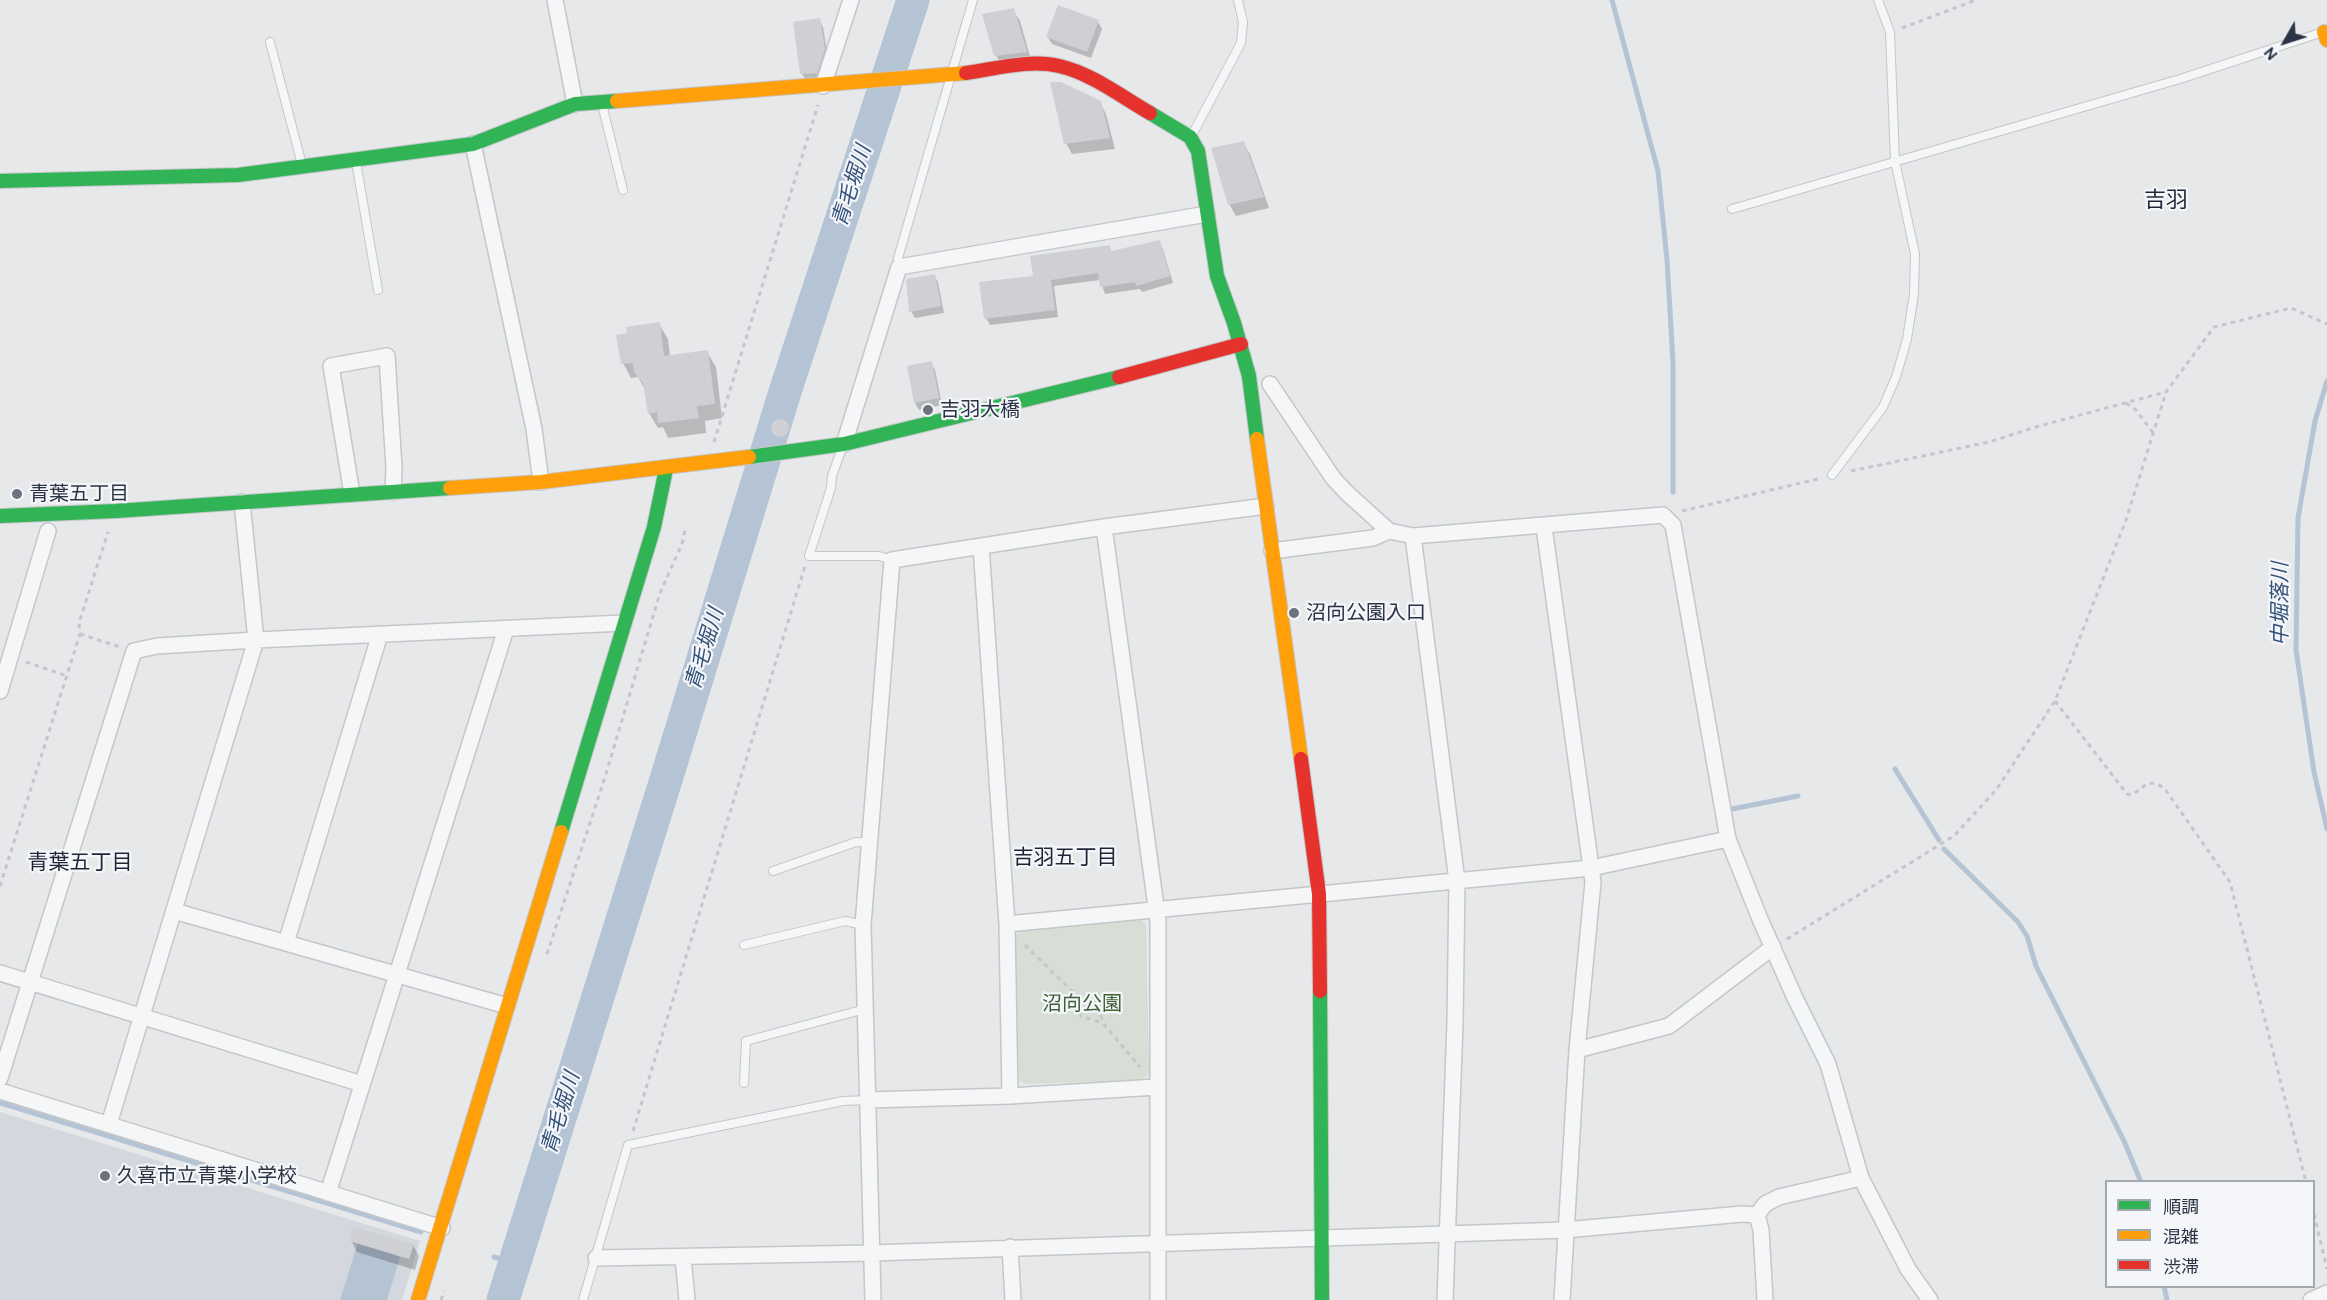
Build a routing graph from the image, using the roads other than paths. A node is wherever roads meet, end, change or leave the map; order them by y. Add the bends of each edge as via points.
1 (555, 0) edge
2 (851, 0) edge
3 (973, 0) edge
4 (1238, 0) edge
5 (1878, 0) edge
6 (2325, 36) edge
7 (270, 42) dead end
8 (948, 75) junction
9 (824, 89) junction
10 (601, 103) junction
11 (575, 104) junction
12 (1190, 137) junction
13 (473, 144) junction
14 (355, 159) junction
15 (1895, 160) junction
16 (302, 166) junction
17 (0, 181) edge
18 (623, 190) dead end
19 (1732, 209) dead end
20 (1207, 214) junction
21 (899, 267) junction
22 (378, 290) dead end
23 (1241, 344) junction
24 (1270, 384) dead end
25 (844, 444) junction
26 (666, 469) junction
27 (1832, 475) road end
28 (541, 482) junction
29 (393, 492) junction
30 (352, 494) junction
31 (242, 502) junction
32 (1266, 506) junction
33 (0, 516) edge
34 (1544, 526) junction
35 (1104, 527) junction
36 (48, 531) dead end
37 (1389, 531) junction
38 (1413, 536) junction
39 (981, 546) junction
40 (1272, 551) junction
41 (892, 560) junction
42 (623, 623) junction
43 (506, 629) junction
44 (380, 634) junction
45 (256, 640) junction
46 (5, 657) edge
47 (0, 691) edge
48 (1728, 838) junction
49 (870, 843) junction
50 (1591, 868) junction
51 (772, 871) dead end
52 (1457, 881) junction
53 (1319, 894) junction
54 (1156, 908) junction
55 (174, 911) junction
56 (1007, 924) junction
57 (863, 925) junction
58 (286, 943) junction
59 (744, 945) dead end
60 (1773, 947) junction
61 (0, 973) edge
62 (397, 975) junction
63 (30, 982) junction
64 (507, 1006) junction
65 (865, 1009) junction
66 (142, 1016) junction
67 (1577, 1050) junction
68 (0, 1077) edge
69 (744, 1083) dead end
70 (362, 1084) junction
71 (1157, 1087) junction
72 (0, 1091) edge
73 (1010, 1096) junction
74 (867, 1100) junction
75 (109, 1124) junction
76 (1861, 1178) junction
77 (328, 1193) junction
78 (1757, 1215) junction
79 (442, 1227) junction
80 (1565, 1230) junction
81 (1447, 1233) junction
82 (1321, 1240) junction
83 (1158, 1243) junction
84 (1010, 1247) junction
85 (872, 1253) junction
86 (683, 1257) junction
87 (596, 1258) junction
88 (2327, 1293) edge
89 (418, 1300) edge
90 (583, 1300) edge
91 (687, 1300) edge
92 (873, 1300) edge
93 (1013, 1300) edge
94 (1158, 1300) edge
95 (1322, 1300) edge
96 (1445, 1300) edge
97 (1562, 1300) edge
98 (1765, 1300) edge
99 (1930, 1300) edge
100 (2311, 1300) edge

1 - 11 street
2 - 9 street
3 - 8 lane
4 - 12 lane via 1243,22 1241,43
5 - 15 lane via 1890,32
6 - 15 lane
7 - 16 lane
8 - 9 street
8 - 12 street via 1037,64 1059,66 1090,78
8 - 21 lane via 898,258
9 - 10 street
10 - 11 street
10 - 18 lane
11 - 13 street
12 - 20 street via 1198,151
13 - 14 street
13 - 28 street via 534,429
14 - 16 street
14 - 22 lane
15 - 19 lane
15 - 27 lane via 1915,254 1907,339 1883,407
16 - 17 street via 238,175
20 - 21 street
20 - 23 street via 1217,276
21 - 25 street
23 - 25 street via 1099,383
23 - 32 street via 1249,376
24 - 37 street via 1334,478
25 - 26 street
25 - 41 lane via 809,556 879,556
26 - 28 street
26 - 42 street via 654,527
28 - 29 street
29 - 30 street
29 - 30 street via 387,356 331,366
30 - 31 street
31 - 33 street
31 - 45 street
32 - 35 street
32 - 40 street
34 - 38 street
34 - 48 street via 1663,515 1673,525
34 - 50 street
35 - 39 street
35 - 54 street
36 - 46 street
37 - 38 street
37 - 40 street via 1373,538
38 - 52 street
39 - 41 street
39 - 56 street
40 - 53 street
41 - 49 street
42 - 43 street
42 - 64 street
43 - 44 street
43 - 62 street
44 - 45 street
44 - 58 street
45 - 55 street
45 - 63 street via 157,645 134,651
46 - 47 street
48 - 50 street
48 - 60 street
49 - 51 lane via 856,842
49 - 57 street
50 - 52 street
50 - 67 street via 1593,882
52 - 53 street
52 - 81 street
53 - 54 street
53 - 82 street
54 - 56 street
54 - 71 street
55 - 58 street
55 - 66 street
56 - 73 street
57 - 59 lane via 845,921
57 - 65 street
58 - 62 street
60 - 67 street via 1670,1026
60 - 76 street via 1828,1064
61 - 63 street
62 - 64 street
62 - 70 street
63 - 66 street
63 - 68 street
64 - 79 street
65 - 69 lane via 746,1041
65 - 74 street
66 - 70 street
66 - 75 street
67 - 80 street
70 - 77 street
71 - 73 street
71 - 83 street
72 - 75 street
73 - 74 street
74 - 85 street
74 - 87 lane via 843,1101 628,1145
75 - 77 street
76 - 78 street via 1779,1197 1765,1204
76 - 99 street via 1908,1269
77 - 79 street
78 - 80 street
78 - 98 street
79 - 89 street
80 - 81 street
80 - 97 street
81 - 82 street
81 - 96 street
82 - 83 street
82 - 95 street
83 - 84 street
83 - 94 street
84 - 85 street
84 - 93 street
85 - 86 street
85 - 92 street
86 - 87 street
86 - 91 street
87 - 90 lane
88 - 100 street

